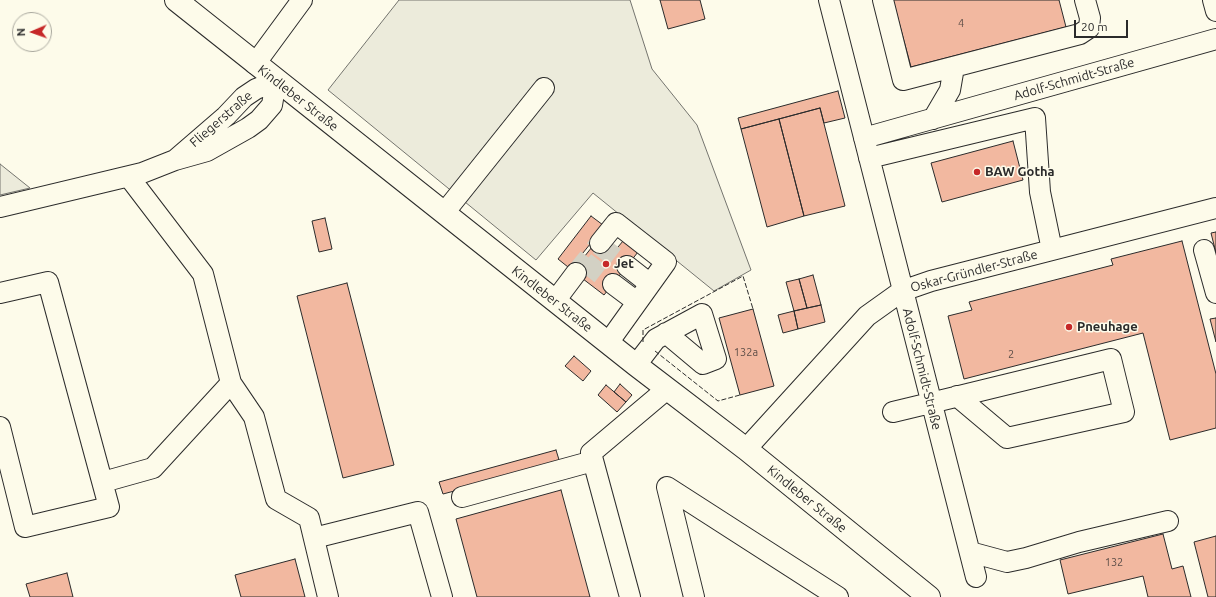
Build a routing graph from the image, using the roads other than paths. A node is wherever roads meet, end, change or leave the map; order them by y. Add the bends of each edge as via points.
1 (176, 0) edge
2 (302, 0) edge
3 (829, 0) edge
4 (882, 0) edge
5 (1085, 0) edge
6 (1213, 0) edge
7 (1216, 11) edge
8 (1216, 39) edge
9 (255, 64) junction
10 (954, 67) junction
11 (276, 80) junction
12 (544, 88) dead end
13 (933, 119) junction
14 (864, 138) junction
15 (869, 158) junction
16 (129, 177) junction
17 (0, 207) edge
18 (1216, 208) edge
19 (444, 213) junction
20 (600, 243) tunnel mouth
21 (1052, 250) junction
22 (1204, 250) dead end
23 (627, 266) tunnel mouth
24 (576, 273) tunnel mouth
25 (613, 284) tunnel mouth
26 (650, 284) junction
27 (902, 291) junction
28 (0, 293) edge
29 (1216, 293) edge
30 (555, 301) junction
31 (637, 302) junction
32 (666, 333) dead end
33 (608, 343) junction
34 (636, 365) junction
35 (231, 383) junction
36 (667, 389) junction
37 (957, 396) junction
38 (931, 403) junction
39 (893, 412) dead end
40 (0, 427) edge
41 (746, 449) junction
42 (594, 461) junction
43 (103, 482) junction
44 (462, 497) dead end
45 (1168, 521) dead end
46 (314, 538) junction
47 (970, 552) junction
48 (976, 577) dead end
49 (328, 597) edge
50 (442, 597) edge
51 (630, 597) edge
52 (694, 597) edge
53 (838, 597) edge
54 (929, 597) edge

1 - 9 main road, Kindleber Straße
2 - 9 street
3 - 14 street, Adolf-Schmidt-Straße
4 - 10 street via 903,80
5 - 10 street via 1090,18 1089,28 1080,34
6 - 7 street
8 - 13 street, Adolf-Schmidt-Straße
9 - 11 main road, Kindleber Straße
10 - 13 street via 950,90
11 - 16 street, Fliegerstraße via 244,97 175,160
11 - 19 main road, Kindleber Straße
12 - 19 street
13 - 14 street, Adolf-Schmidt-Straße
14 - 15 street, Adolf-Schmidt-Straße
15 - 21 street via 1035,118 1040,192
15 - 27 street, Adolf-Schmidt-Straße
16 - 17 street, Fliegerstraße
16 - 35 street via 203,274
18 - 21 street, Oskar-Gründler-Straße
19 - 30 main road, Kindleber Straße
20 - 26 street via 616,223 666,262
21 - 27 street, Oskar-Gründler-Straße
22 - 29 street
23 - 26 street
24 - 30 street
25 - 31 street
26 - 31 street
27 - 38 street, Adolf-Schmidt-Straße
27 - 41 street, Oskar-Gründler-Straße via 867,316
28 - 43 street via 48,282
30 - 33 main road, Kindleber Straße
31 - 33 street
32 - 34 street via 656,338
33 - 34 main road, Kindleber Straße
34 - 36 main road, Kindleber Straße
35 - 43 street via 154,468
35 - 46 street via 254,417 276,499 309,518
36 - 41 main road, Kindleber Straße
36 - 42 street via 591,453
37 - 37 street via 1111,359 1124,412 1007,438
37 - 38 street
38 - 39 street
38 - 47 street, Adolf-Schmidt-Straße
40 - 43 street via 25,527 109,507
41 - 54 main road, Kindleber Straße
42 - 44 street
42 - 51 street
45 - 47 street via 1007,562
46 - 49 street
46 - 50 street via 418,512
47 - 48 street, Adolf-Schmidt-Straße
52 - 53 street via 667,487

